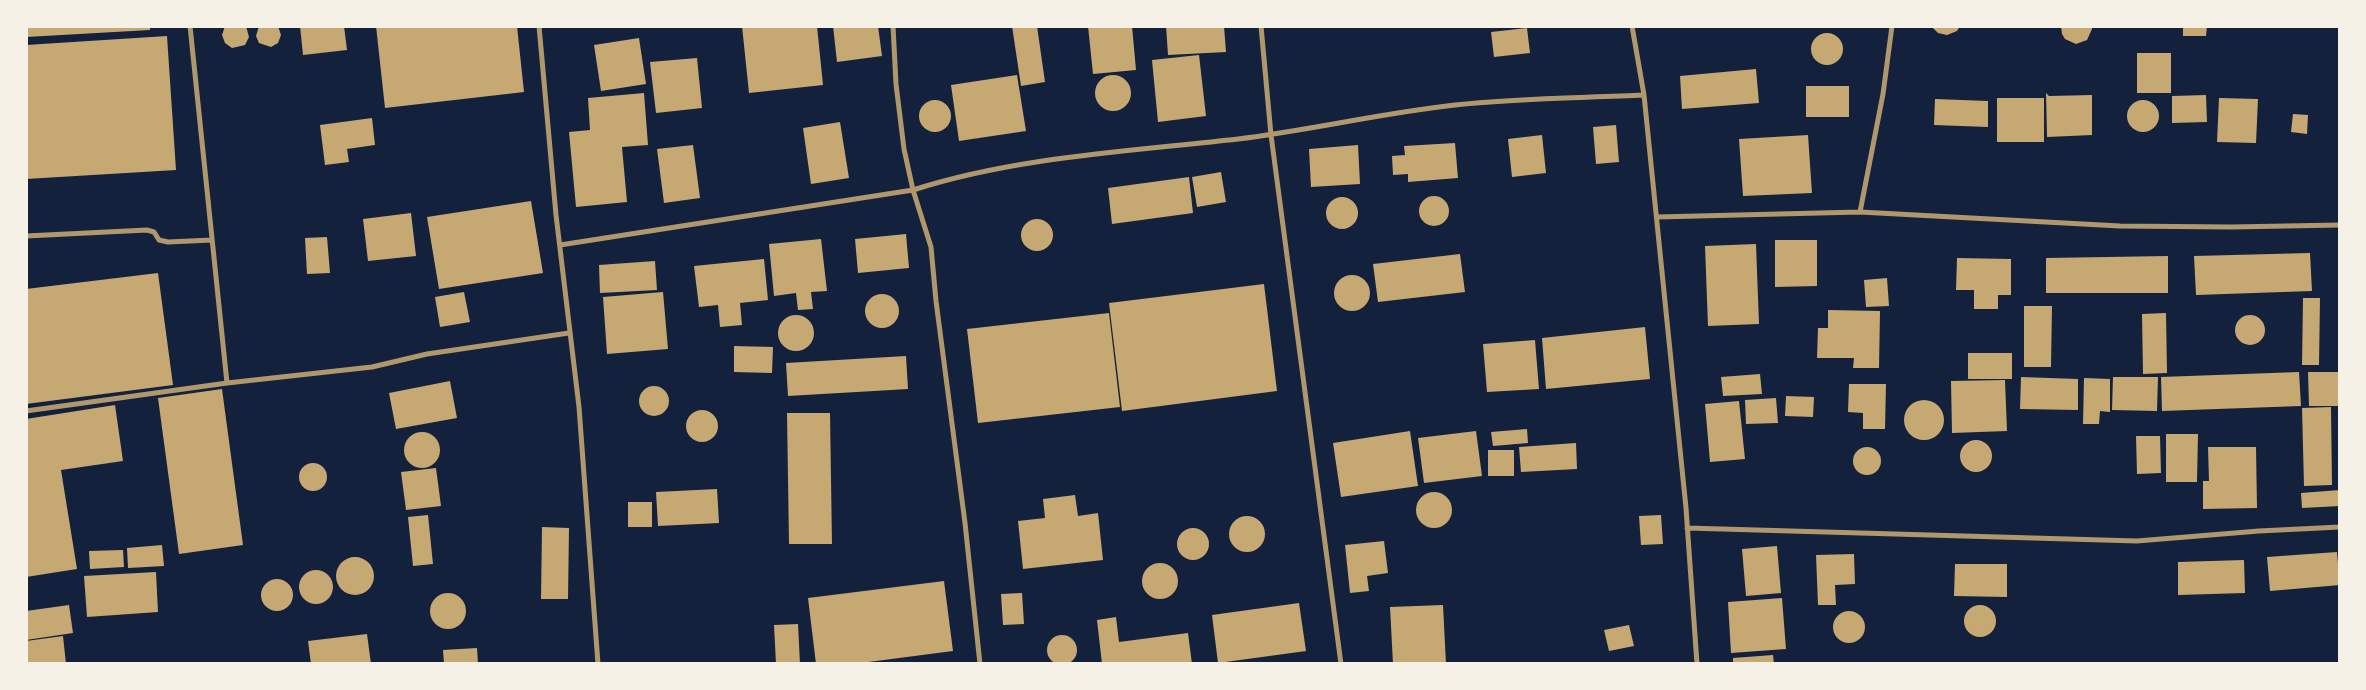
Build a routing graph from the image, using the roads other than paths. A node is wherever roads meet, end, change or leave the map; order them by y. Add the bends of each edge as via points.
1 (190, 26) edge
2 (538, 26) edge
3 (893, 26) edge
4 (1261, 26) edge
5 (1632, 26) edge
6 (1892, 26) edge
7 (1644, 95) junction
8 (1271, 135) junction
9 (913, 190) junction
10 (1860, 212) junction
11 (1656, 217) junction
12 (2340, 225) edge
13 (26, 236) edge
14 (212, 240) junction
15 (560, 245) junction
16 (569, 332) junction
17 (227, 383) junction
18 (26, 411) edge
19 (1687, 528) junction
20 (2340, 528) edge
21 (598, 664) edge
22 (980, 664) edge
23 (1341, 664) edge
24 (1697, 664) edge

1 - 14 street
2 - 15 street
3 - 9 street via 901,124
4 - 8 street
5 - 7 street
6 - 10 street via 1883,94
7 - 8 street via 1457,104
7 - 11 street
8 - 9 street via 1025,164 942,180
8 - 23 street
9 - 15 street
9 - 22 street via 932,247
10 - 11 street
10 - 12 street via 2120,226
11 - 19 street
13 - 14 street via 147,230 154,232 159,240 168,242
14 - 17 street
15 - 16 street
16 - 17 street via 426,354 372,367
16 - 21 street via 579,408
17 - 18 street
19 - 20 street via 2137,541
19 - 24 street

